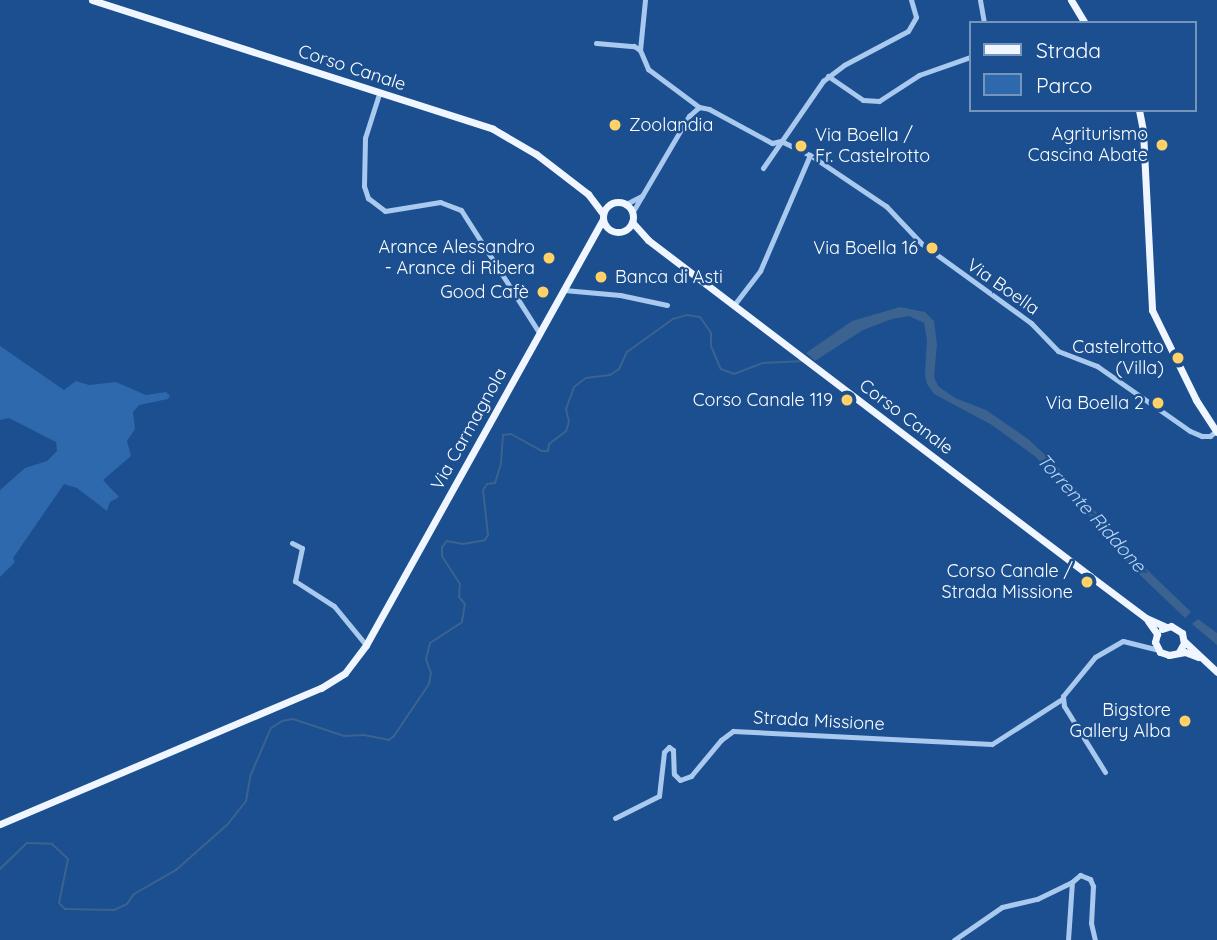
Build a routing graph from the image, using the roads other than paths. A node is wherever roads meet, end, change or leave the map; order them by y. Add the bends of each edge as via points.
1 (92, 0) edge
2 (645, 0) edge
3 (911, 0) edge
4 (980, 0) edge
5 (1071, 0) edge
6 (984, 21) edge
7 (1084, 21) edge
8 (597, 43) dead end
9 (640, 50) junction
10 (968, 58) edge
11 (828, 76) junction
12 (379, 94) junction
13 (699, 107) junction
14 (1139, 112) edge
15 (781, 141) junction
16 (810, 155) junction
17 (763, 168) dead end
18 (588, 194) junction
19 (645, 195) junction
20 (611, 203) junction
21 (626, 204) junction
22 (632, 213) junction
23 (603, 217) junction
24 (632, 222) junction
25 (610, 230) junction
26 (626, 230) junction
27 (648, 240) junction
28 (590, 244) junction
29 (564, 290) junction
30 (667, 305) dead end
31 (734, 306) junction
32 (540, 334) junction
33 (1216, 432) edge
34 (292, 543) dead end
35 (1146, 618) junction
36 (1166, 627) junction
37 (1156, 636) junction
38 (1184, 641) junction
39 (366, 645) junction
40 (1142, 646) junction
41 (1158, 650) junction
42 (1179, 652) junction
43 (1198, 657) junction
44 (1217, 672) edge
45 (1062, 699) junction
46 (1105, 772) dead end
47 (615, 818) dead end
48 (0, 824) edge
49 (1072, 882) junction
50 (954, 940) edge
51 (1069, 940) edge
52 (1095, 940) edge

1 - 12 main road, Corso Canale
2 - 9 street
3 - 11 street via 916,17 908,31
4 - 6 street
5 - 7 main road
8 - 9 street
9 - 13 street, Via Boella via 648,69
10 - 11 street via 919,75 878,101 863,100
11 - 15 street
12 - 18 main road, Corso Canale via 493,129 536,154
12 - 32 street via 365,138 368,198 386,211 440,202 457,206
13 - 15 street, Via Boella via 772,143
13 - 19 street via 689,116
14 - 33 main road via 1152,310
15 - 16 street, Via Boella
15 - 17 street
16 - 31 street via 760,271
16 - 33 street, Via Boella via 886,206 922,244 1031,323 1058,351 1097,366 1190,431 1202,436
18 - 20 main road, Corso Canale
18 - 23 main road, Corso Canale
19 - 21 street
19 - 22 street
20 - 21 main road, Corso Canale
20 - 23 main road
21 - 22 main road
22 - 24 main road
23 - 25 main road, Corso Canale
23 - 28 main road, Via Carmagnola
24 - 26 main road
24 - 27 main road, Corso Canale
25 - 26 main road, Corso Canale
25 - 28 main road, Via Carmagnola
26 - 27 main road, Corso Canale
27 - 31 main road, Corso Canale
28 - 29 main road, Via Carmagnola
29 - 30 street
29 - 32 main road, Via Carmagnola
31 - 35 main road, Corso Canale
32 - 39 main road, Via Carmagnola
34 - 39 street via 302,548 295,581 336,607
35 - 36 main road, Corso Canale
35 - 37 main road, Corso Canale
36 - 37 main road
36 - 38 main road, Corso Canale via 1179,630
37 - 40 street, Strada Missione
37 - 41 main road, Corso Canale
38 - 42 main road
38 - 43 main road, Corso Canale
39 - 48 main road, Via Carmagnola via 345,673 321,688
40 - 41 street, Strada Missione
40 - 45 street, Strada Missione via 1123,641 1098,654
41 - 42 main road, Corso Canale via 1169,655
42 - 43 main road, Corso Canale
43 - 44 main road, Corso Canale
45 - 46 street
45 - 47 street, Strada Missione via 992,744 733,731 691,776 680,780 674,774 669,747 664,752 659,796
49 - 50 street via 1037,899 1002,906
49 - 51 street
49 - 52 street via 1085,875 1093,886

